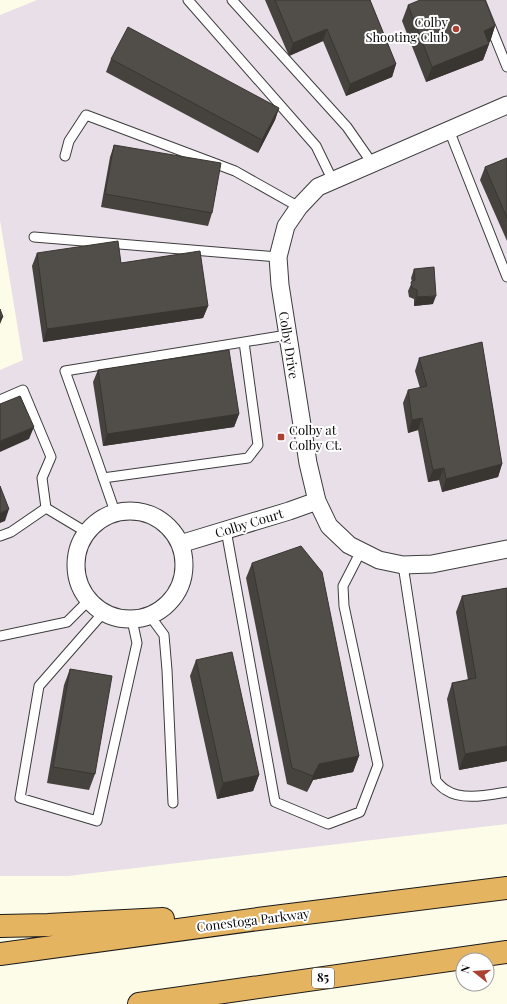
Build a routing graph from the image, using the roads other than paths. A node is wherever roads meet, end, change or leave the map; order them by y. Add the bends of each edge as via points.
1 (188, 0) edge
2 (232, 0) edge
3 (480, 0) edge
4 (507, 67) edge
5 (507, 105) edge
6 (449, 130) junction
7 (64, 156) dead end
8 (372, 163) junction
9 (333, 181) junction
10 (299, 207) junction
11 (34, 237) dead end
12 (278, 257) junction
13 (507, 278) edge
14 (287, 335) junction
15 (244, 342) junction
16 (0, 400) edge
17 (103, 478) junction
18 (317, 502) junction
19 (46, 508) junction
20 (115, 512) junction
21 (226, 530) junction
22 (86, 532) junction
23 (0, 536) edge
24 (180, 544) junction
25 (507, 549) edge
26 (361, 551) junction
27 (403, 565) junction
28 (88, 601) junction
29 (104, 613) junction
30 (150, 616) junction
31 (132, 620) junction
32 (0, 636) edge
33 (507, 792) edge
34 (173, 803) dead end
35 (507, 888) edge
36 (258, 919) junction
37 (0, 926) edge
38 (507, 952) edge
39 (0, 954) edge
40 (139, 1004) edge

1 - 9 lane via 316,146
2 - 8 lane via 347,127
3 - 4 lane
5 - 6 street, Colby Drive
6 - 8 street, Colby Drive
6 - 13 lane
7 - 10 lane via 69,142 86,115 235,172
8 - 9 street, Colby Drive
9 - 10 street, Colby Drive via 318,187
10 - 12 street, Colby Drive via 286,226
11 - 12 lane
12 - 14 street, Colby Drive
14 - 15 lane
14 - 18 street, Colby Drive
15 - 17 lane via 258,445 248,458
15 - 17 lane via 65,371
16 - 19 lane via 23,390 51,457 42,478
17 - 20 lane
18 - 21 street, Colby Court
18 - 26 street, Colby Drive via 329,526 349,545
19 - 22 lane
19 - 23 lane via 11,532
20 - 22 street via 103,516
20 - 24 street via 134,510 152,515 170,528
21 - 24 street, Colby Court
21 - 26 lane via 275,802 328,824 360,812 378,765 344,606 343,586
22 - 28 street via 75,559 78,584
24 - 30 street via 184,573 179,589 168,605
25 - 27 street, Colby Drive via 432,564
26 - 27 street, Colby Drive via 379,560
27 - 33 lane via 436,781 446,790 462,796
28 - 29 street
28 - 32 lane via 67,622
29 - 31 street via 114,618
29 - 31 lane via 39,686 20,798 97,821 137,643
30 - 31 street
30 - 34 lane via 164,636
35 - 36 highway, Conestoga Parkway
36 - 37 highway via 217,916
36 - 39 highway, Conestoga Parkway
38 - 40 highway, 85

